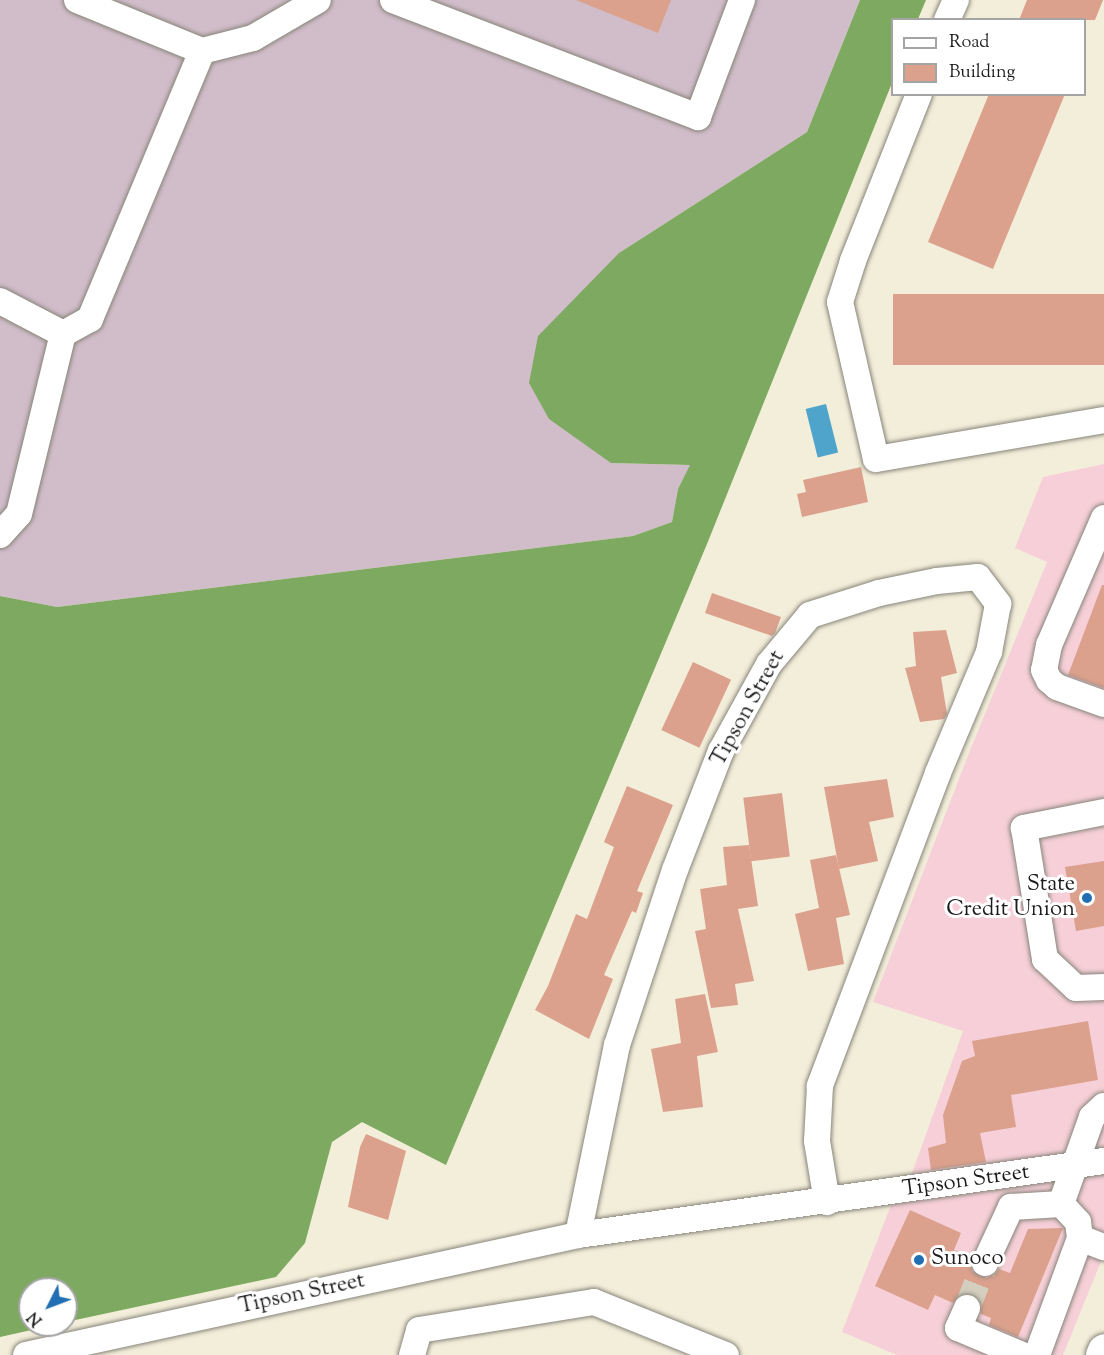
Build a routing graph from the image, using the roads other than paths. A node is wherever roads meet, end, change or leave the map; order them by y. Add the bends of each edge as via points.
1 (77, 0) edge
2 (318, 0) edge
3 (393, 0) edge
4 (742, 0) edge
5 (956, 0) edge
6 (429, 6) edge
7 (948, 18) edge
8 (202, 51) junction
9 (918, 96) edge
10 (0, 302) edge
11 (63, 334) junction
12 (1104, 420) edge
13 (1102, 521) edge
14 (0, 535) edge
15 (1104, 704) edge
16 (1104, 812) edge
17 (1104, 987) edge
18 (1104, 1106) edge
19 (1104, 1161) edge
20 (1075, 1166) junction
21 (827, 1202) junction
22 (1061, 1204) junction
23 (578, 1235) junction
24 (1080, 1238) junction
25 (1104, 1247) edge
26 (985, 1263) tunnel mouth
27 (967, 1308) tunnel mouth
28 (1104, 1350) edge
29 (26, 1355) edge
30 (412, 1355) edge
31 (726, 1355) edge
32 (1022, 1355) edge
33 (1037, 1355) edge
34 (1102, 1355) edge

1 - 8 street
2 - 8 street via 253,38
3 - 6 street
4 - 6 street via 698,117
5 - 7 street
8 - 11 street via 90,319
9 - 12 street via 840,303 876,459
10 - 11 street
11 - 14 street via 19,514
13 - 15 street via 1049,645 1044,670 1057,687
16 - 17 street via 1024,828 1045,959 1076,988
18 - 20 street via 1092,1117
19 - 20 street, Tipson Street
20 - 21 street, Tipson Street
20 - 22 street
21 - 23 street, Tipson Street
21 - 23 street, Tipson Street via 817,1141 820,1086 938,772 989,652 998,604 978,577 879,593 810,615 769,664 721,751 668,892 617,1045
22 - 24 street via 1078,1221
22 - 26 street via 1011,1207
23 - 29 street, Tipson Street
24 - 25 street
24 - 33 street
27 - 32 street via 958,1328
28 - 34 main road
30 - 31 street via 419,1330 594,1302

